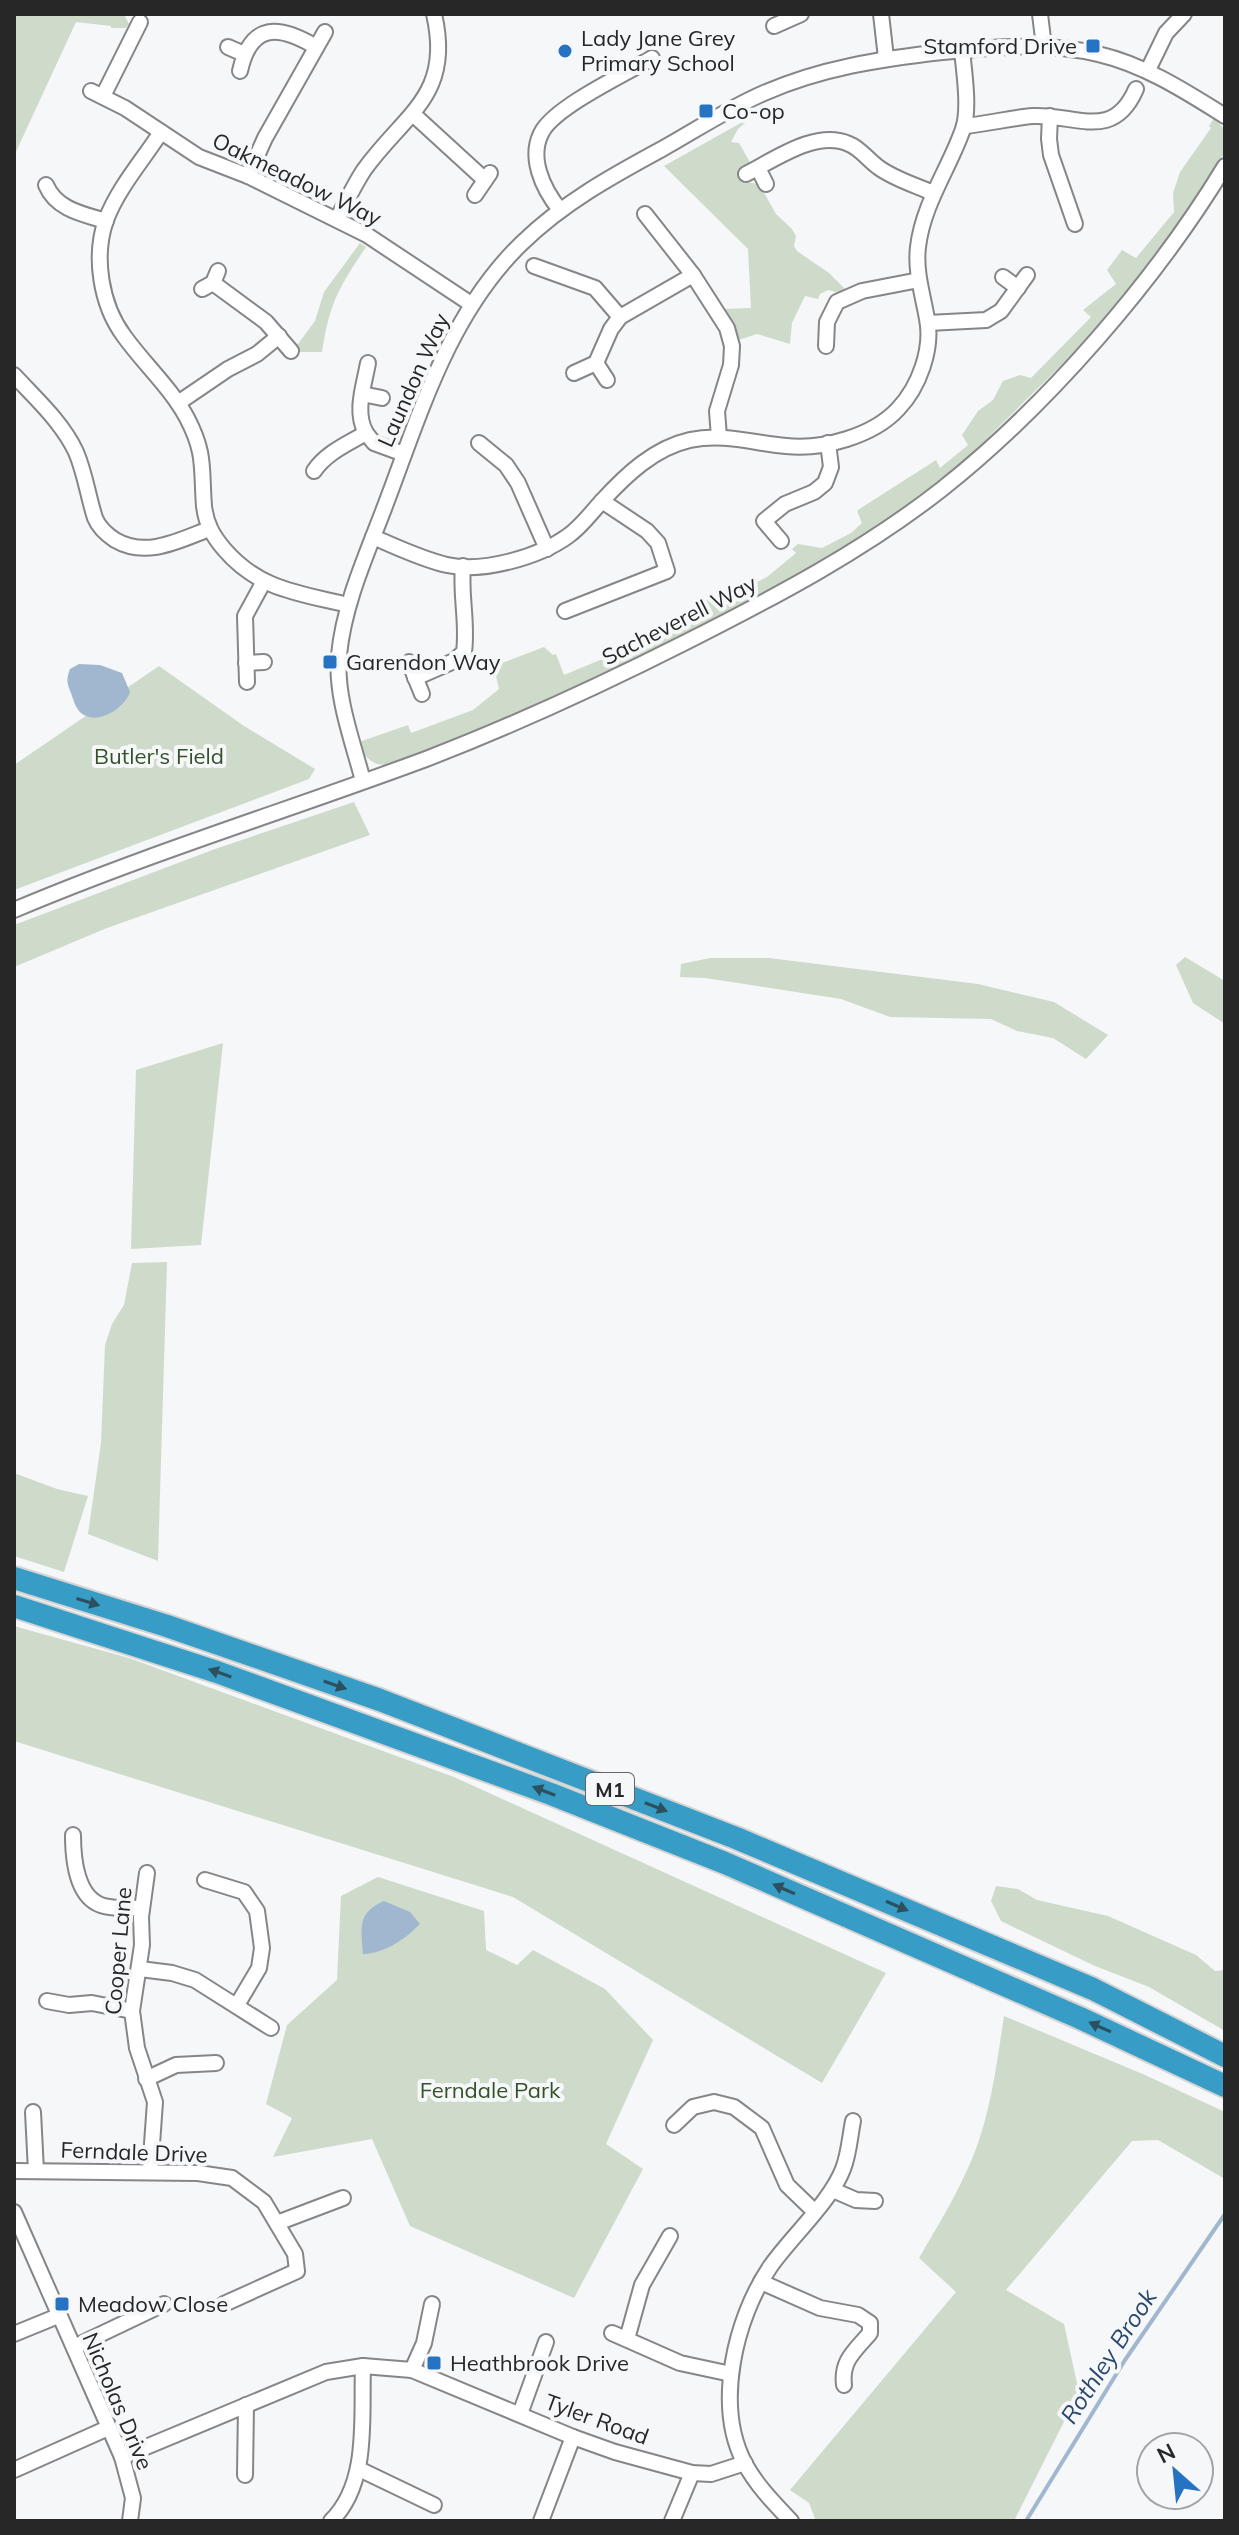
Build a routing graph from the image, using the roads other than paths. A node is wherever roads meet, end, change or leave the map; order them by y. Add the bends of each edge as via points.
1 (434, 14) edge
2 (801, 14) edge
3 (881, 14) edge
4 (1040, 14) edge
5 (1184, 14) edge
6 (140, 22) dead end
7 (774, 26) dead end
8 (325, 32) dead end
9 (228, 47) dead end
10 (316, 47) junction
11 (1044, 47) junction
12 (962, 50) junction
13 (244, 54) junction
14 (652, 58) dead end
15 (886, 58) junction
16 (1148, 70) junction
17 (240, 71) dead end
18 (1135, 100) dead end
19 (414, 115) junction
20 (1050, 116) junction
21 (1225, 116) edge
22 (964, 126) junction
23 (161, 132) junction
24 (1225, 166) edge
25 (248, 176) junction
26 (766, 184) dead end
27 (933, 193) junction
28 (475, 195) dead end
29 (47, 197) dead end
30 (560, 210) junction
31 (645, 214) dead end
32 (337, 219) junction
33 (106, 221) junction
34 (1075, 224) dead end
35 (693, 275) junction
36 (1003, 277) dead end
37 (919, 280) junction
38 (211, 281) dead end
39 (542, 286) dead end
40 (471, 304) junction
41 (620, 317) junction
42 (928, 323) junction
43 (279, 336) junction
44 (826, 346) dead end
45 (291, 351) dead end
46 (368, 363) dead end
47 (596, 363) junction
48 (574, 373) dead end
49 (14, 375) edge
50 (607, 380) dead end
51 (362, 394) junction
52 (382, 398) dead end
53 (178, 403) junction
54 (366, 433) junction
55 (719, 437) junction
56 (479, 443) dead end
57 (828, 443) junction
58 (404, 454) junction
59 (314, 471) dead end
60 (602, 501) junction
61 (209, 529) junction
62 (373, 537) junction
63 (781, 541) dead end
64 (547, 549) junction
65 (463, 566) junction
66 (263, 583) junction
67 (348, 605) junction
68 (565, 611) dead end
69 (264, 662) dead end
70 (409, 662) dead end
71 (246, 663) junction
72 (415, 678) junction
73 (247, 682) dead end
74 (422, 694) dead end
75 (363, 781) junction
76 (14, 910) edge
77 (14, 1578) edge
78 (14, 1606) edge
79 (73, 1835) dead end
80 (147, 1873) dead end
81 (205, 1880) dead end
82 (142, 1908) junction
83 (140, 1969) junction
84 (47, 2001) dead end
85 (237, 2005) junction
86 (132, 2011) junction
87 (271, 2028) dead end
88 (1207, 2047) edge
89 (216, 2063) dead end
90 (146, 2079) junction
91 (1225, 2086) edge
92 (33, 2112) dead end
93 (853, 2121) dead end
94 (674, 2125) dead end
95 (14, 2171) edge
96 (36, 2171) junction
97 (150, 2172) junction
98 (833, 2190) junction
99 (343, 2198) dead end
100 (875, 2201) dead end
101 (814, 2211) junction
102 (14, 2212) edge
103 (277, 2223) junction
104 (670, 2236) dead end
105 (761, 2282) junction
106 (164, 2304) dead end
107 (224, 2304) dead end
108 (432, 2304) dead end
109 (58, 2316) junction
110 (612, 2333) dead end
111 (14, 2334) edge
112 (627, 2339) junction
113 (546, 2342) dead end
114 (74, 2347) junction
115 (363, 2366) junction
116 (412, 2370) junction
117 (731, 2374) junction
118 (844, 2385) dead end
119 (246, 2405) junction
120 (520, 2414) junction
121 (108, 2428) junction
122 (573, 2437) junction
123 (122, 2457) junction
124 (745, 2463) junction
125 (359, 2469) junction
126 (14, 2470) edge
127 (692, 2473) junction
128 (245, 2475) dead end
129 (434, 2505) dead end
130 (130, 2521) edge
131 (331, 2521) edge
132 (541, 2521) edge
133 (672, 2521) edge
134 (791, 2521) edge

1 - 19 street via 439,35 436,71
2 - 7 street
3 - 15 street
4 - 11 street
5 - 16 street via 1166,33
6 - 23 street, Oakmeadow Way via 97,93
8 - 10 street
9 - 13 street
10 - 13 street via 293,33 277,31 252,42
10 - 25 street
11 - 12 street, Laundon Way
11 - 16 street, Laundon Way via 1097,53
12 - 15 street, Laundon Way
12 - 22 street
13 - 17 street
14 - 30 street via 586,96 543,130 538,166 546,193
15 - 30 street, Laundon Way via 803,77 762,94 595,185
16 - 21 street, Laundon Way
18 - 20 street via 1106,121 1090,124
19 - 28 street via 488,176
19 - 32 street via 364,171
20 - 22 street
20 - 34 street via 1051,155 1056,175 1078,206
22 - 27 street
23 - 25 street, Oakmeadow Way via 199,157
23 - 33 street
24 - 75 street, Sacheverell Way via 1142,285 1095,340 997,441 868,543 618,676
25 - 32 street, Oakmeadow Way
26 - 27 street via 752,171 818,141 835,140 850,144 889,175
27 - 37 street via 918,245
29 - 33 street
30 - 40 street, Laundon Way via 522,243
31 - 35 street via 654,238
32 - 40 street, Oakmeadow Way
33 - 53 street via 100,254 112,315
35 - 41 street
35 - 55 street via 727,328 732,346 717,411
36 - 42 street via 1022,282 1001,311 986,320
37 - 42 street
37 - 44 street via 862,291 837,302 827,322
38 - 43 street
39 - 41 street via 541,268 595,288
40 - 58 street, Laundon Way via 444,354
41 - 47 street
42 - 57 street via 923,368 898,409 869,430
43 - 45 street
43 - 53 street
46 - 51 street
47 - 48 street
47 - 50 street
49 - 61 street via 69,438 103,532 129,547 145,549
51 - 52 street
51 - 54 street via 360,423
53 - 61 street via 201,449
54 - 58 street via 374,443
54 - 59 street via 320,461
55 - 57 street via 787,447
55 - 60 street via 688,441 659,453
56 - 64 street via 511,461
57 - 63 street via 831,467 825,483 764,521
58 - 62 street, Laundon Way
60 - 64 street via 571,534
60 - 68 street via 647,531 658,543 667,571
61 - 66 street via 238,566
62 - 65 street via 449,566
62 - 67 street, Laundon Way
64 - 65 street via 496,564
65 - 72 street via 464,652
66 - 67 street
66 - 71 street via 245,616
67 - 75 street, Laundon Way via 339,658 341,686
69 - 71 street
70 - 72 street
71 - 73 street
72 - 74 street
75 - 76 street, Sacheverell Way
77 -> 88 highway, M1 via 380,1700 736,1838 1093,1989
91 -> 78 highway, M1 via 725,1863 551,1794 246,1682
79 - 82 street via 75,1872 94,1902
80 - 82 street, Cooper Lane
81 - 85 street via 244,1892 257,1911 259,1968
82 - 83 street, Cooper Lane
83 - 85 street via 195,1980
83 - 86 street, Cooper Lane
84 - 86 street
85 - 87 street
86 - 90 street, Cooper Lane
89 - 90 street via 176,2065
90 - 97 street, Cooper Lane via 155,2102
92 - 96 street
93 - 98 street via 844,2167
94 - 101 street via 693,2107 714,2102 734,2107 762,2128 787,2185
95 - 96 street, Ferndale Drive
96 - 97 street, Ferndale Drive
97 - 103 street, Ferndale Drive via 232,2178 264,2202
98 - 100 street
98 - 101 street
99 - 103 street
101 - 105 street
102 - 109 street, Nicholas Drive
103 - 107 street, Ferndale Drive via 295,2254 297,2271
104 - 112 street via 642,2285
105 - 117 street via 742,2327
105 - 118 street via 870,2323 870,2333 842,2370
106 - 114 street
108 - 116 street
109 - 111 street
109 - 114 street, Nicholas Drive
110 - 112 street
112 - 117 street via 680,2363
113 - 120 street
114 - 121 street, Nicholas Drive
115 - 116 street, Tyler Road
115 - 119 street, Tyler Road via 326,2372
115 - 125 street
116 - 120 street, Tyler Road
117 - 124 street via 732,2425
119 - 123 street, Tyler Road
119 - 128 street
120 - 122 street, Tyler Road
121 - 123 street, Nicholas Drive
121 - 126 street
122 - 127 street, Tyler Road
122 - 132 street
123 - 130 street, Nicholas Drive via 133,2498
124 - 127 street, Tyler Road via 711,2474
124 - 134 street
125 - 129 street
125 - 131 street via 342,2510
127 - 133 street

